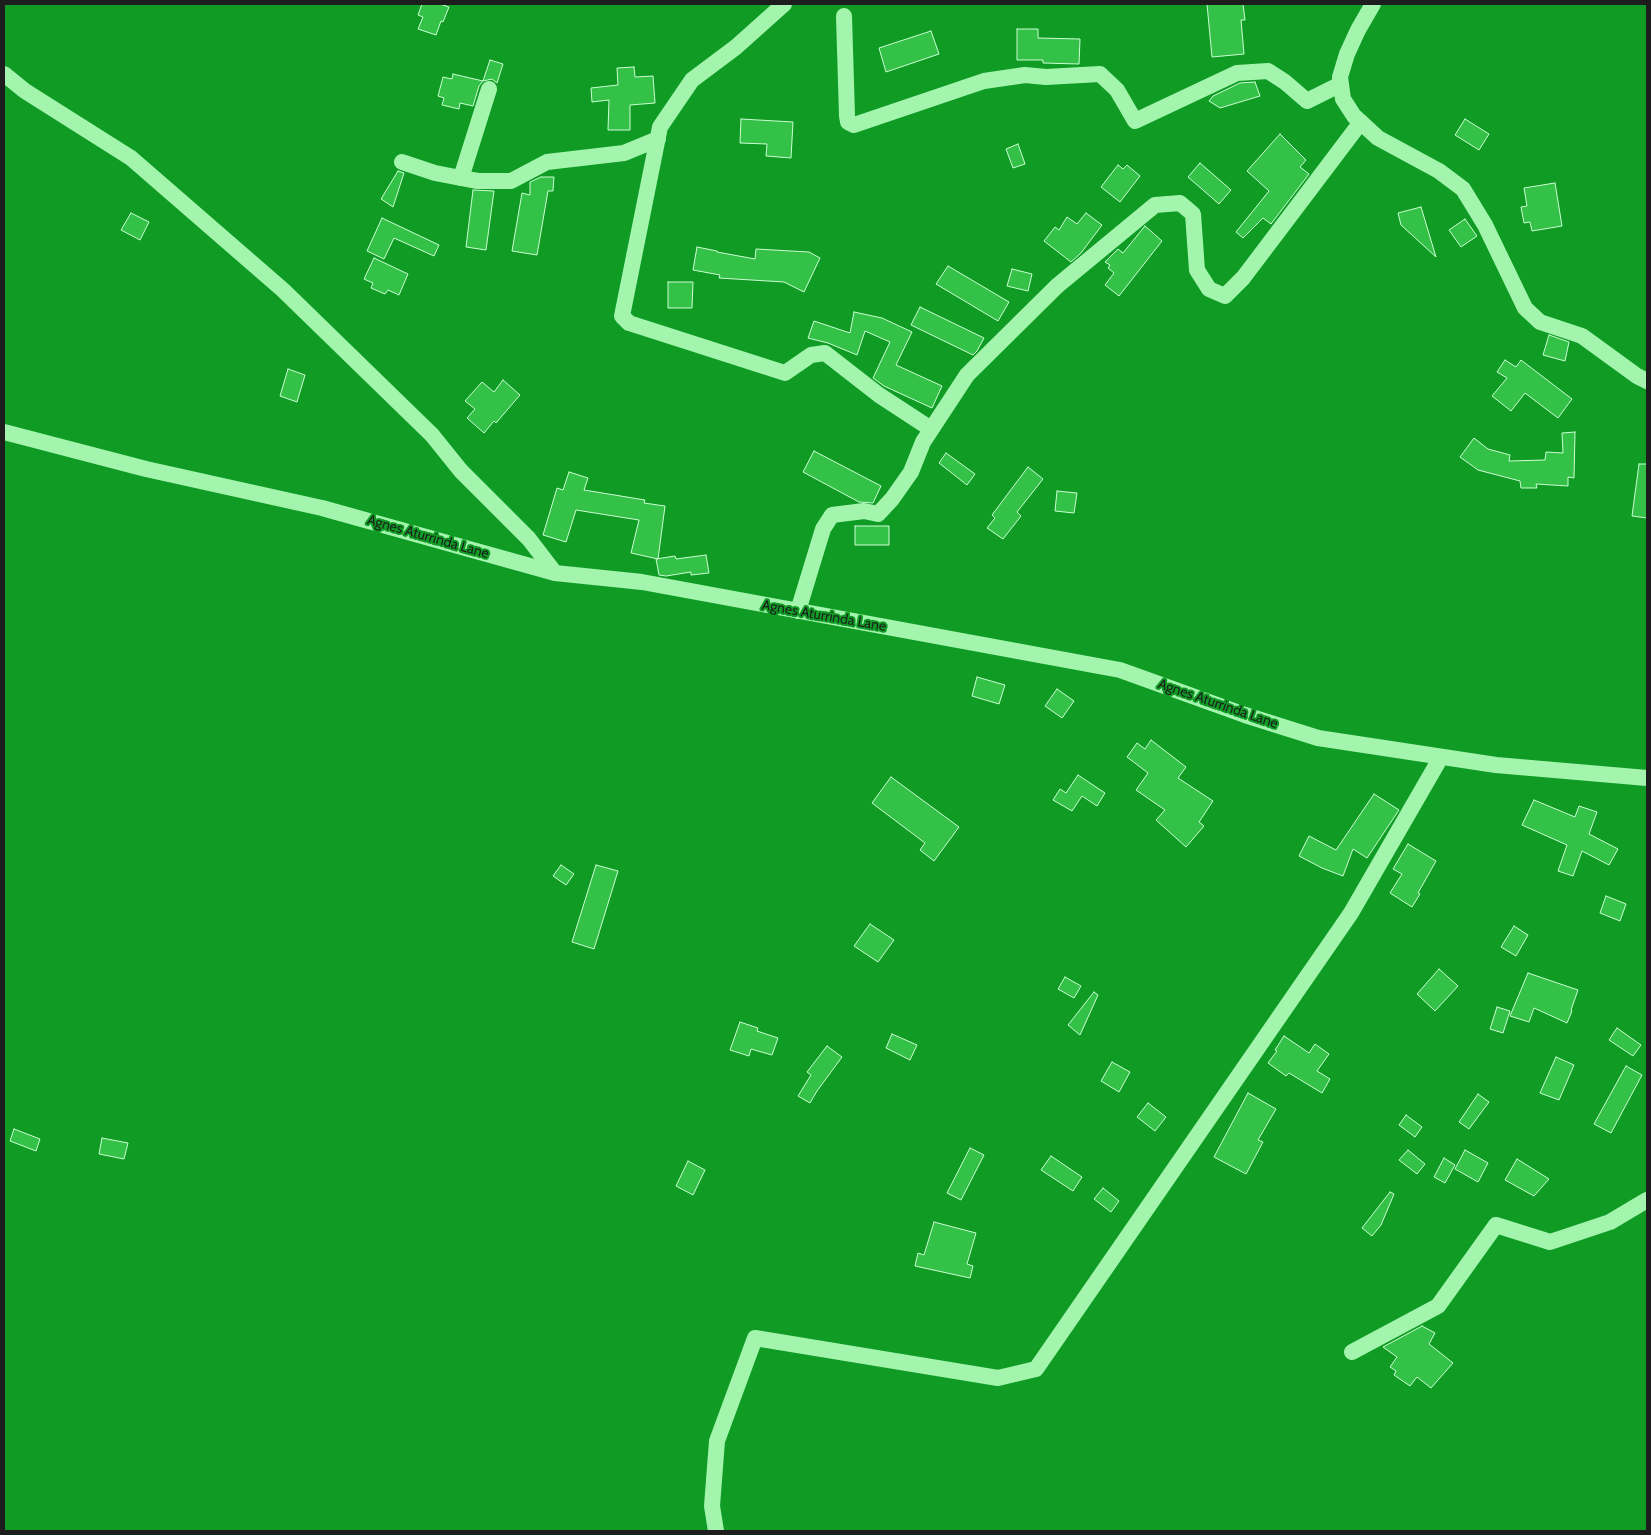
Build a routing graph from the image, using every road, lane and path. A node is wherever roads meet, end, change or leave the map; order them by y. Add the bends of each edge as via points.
1 (784, 4) edge
2 (1372, 4) edge
3 (844, 16) dead end
4 (4, 74) edge
5 (1341, 84) junction
6 (489, 89) dead end
7 (1361, 122) junction
8 (658, 139) junction
9 (402, 162) dead end
10 (461, 178) junction
11 (1647, 381) edge
12 (931, 428) junction
13 (4, 432) edge
14 (555, 573) junction
15 (798, 611) junction
16 (1441, 757) junction
17 (1647, 778) edge
18 (1647, 1200) edge
19 (1352, 1352) dead end
20 (716, 1531) edge

1 - 8 street via 736,48 692,80 660,127
2 - 5 street via 1347,54
3 - 5 street via 847,116 848,122 854,125 984,81 1026,75 1046,78 1100,74 1117,90 1135,121 1237,73 1268,71 1307,101
4 - 14 street via 131,158 283,290 432,435
5 - 7 street via 1343,100
6 - 10 street
7 - 11 street via 1378,138 1439,171 1463,189 1525,308 1540,322 1582,336
7 - 12 street via 1243,278 1225,296 1209,289 1197,270 1193,214 1180,203 1155,205 1057,286 968,375
8 - 10 street via 624,153 548,162 511,181
8 - 12 street via 622,316 629,323 785,373 811,355 825,353 879,395
9 - 10 street
12 - 15 street via 911,472 878,514 864,511 832,515 823,529
13 - 14 street, Agnes Aturrinda Lane via 146,470 322,508
14 - 15 street, Agnes Aturrinda Lane via 642,582
15 - 16 street, Agnes Aturrinda Lane via 1120,670 1318,738
16 - 17 street, Agnes Aturrinda Lane
16 - 20 street via 1351,913 1036,1369 998,1378 755,1338 717,1441 712,1506
18 - 19 street via 1610,1222 1550,1242 1496,1225 1438,1306

